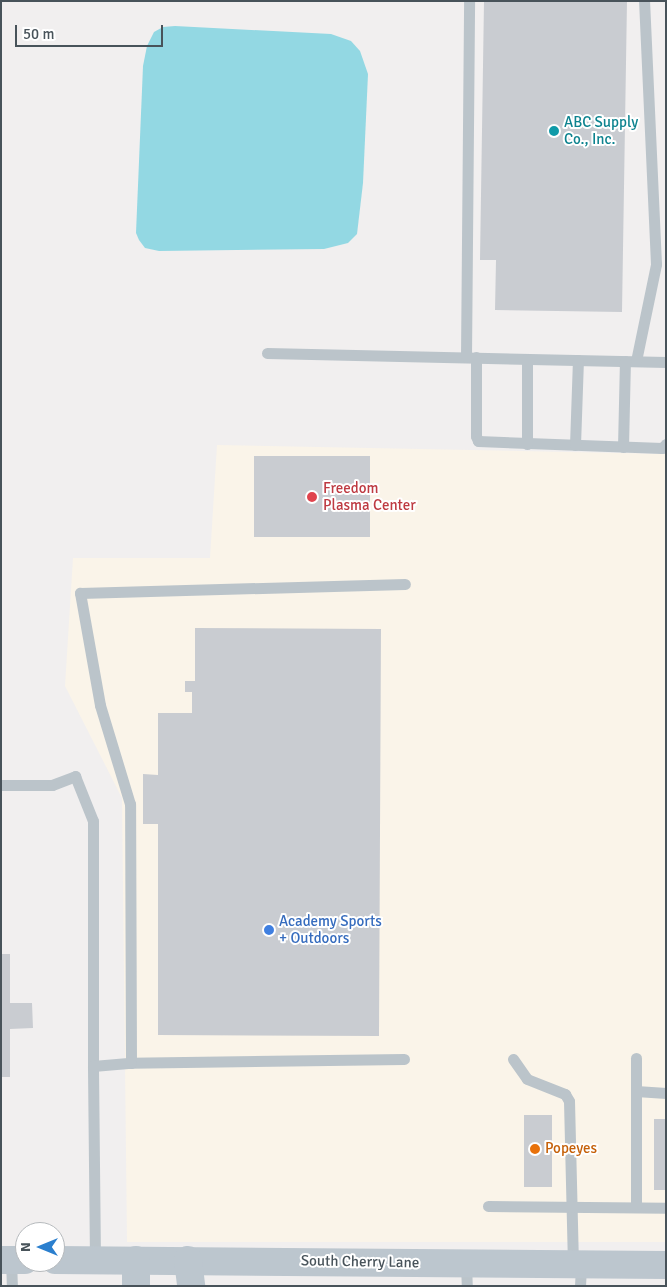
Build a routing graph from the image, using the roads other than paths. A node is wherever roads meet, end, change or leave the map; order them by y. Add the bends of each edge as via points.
1 (469, 1) edge
2 (644, 1) edge
3 (267, 353) dead end
4 (471, 357) junction
5 (527, 358) junction
6 (578, 360) junction
7 (631, 361) junction
8 (666, 362) edge
9 (527, 444) junction
10 (575, 445) junction
11 (664, 446) edge
12 (623, 447) junction
13 (404, 584) dead end
14 (1, 785) edge
15 (636, 1058) dead end
16 (404, 1059) dead end
17 (514, 1059) dead end
18 (131, 1063) junction
19 (93, 1066) junction
20 (636, 1091) junction
21 (666, 1093) edge
22 (488, 1206) dead end
23 (571, 1207) junction
24 (636, 1207) junction
25 (666, 1208) edge
26 (65, 1260) edge
27 (95, 1260) junction
28 (666, 1265) edge
29 (578, 1271) edge
30 (136, 1273) edge
31 (190, 1273) edge
32 (467, 1274) edge

1 - 4 lane
2 - 7 lane via 656,264
3 - 4 lane
4 - 5 lane
4 - 9 lane via 478,441
5 - 6 lane
5 - 9 lane
6 - 7 lane
6 - 10 lane
7 - 8 lane
7 - 12 lane
9 - 10 lane
10 - 12 lane
11 - 12 lane
13 - 18 lane via 80,593 100,705 130,804
14 - 19 lane via 52,785 74,776 92,821
15 - 20 lane
16 - 18 lane
17 - 23 lane via 527,1079 565,1094 569,1101
18 - 19 lane
19 - 27 lane
20 - 21 lane
20 - 24 lane
22 - 23 lane
23 - 24 lane
23 - 29 lane
24 - 25 lane
26 - 27 street, South Cherry Lane
27 - 30 street, South Cherry Lane
28 - 29 street, South Cherry Lane
29 - 32 street, South Cherry Lane
30 - 31 street, South Cherry Lane
31 - 32 street, South Cherry Lane

